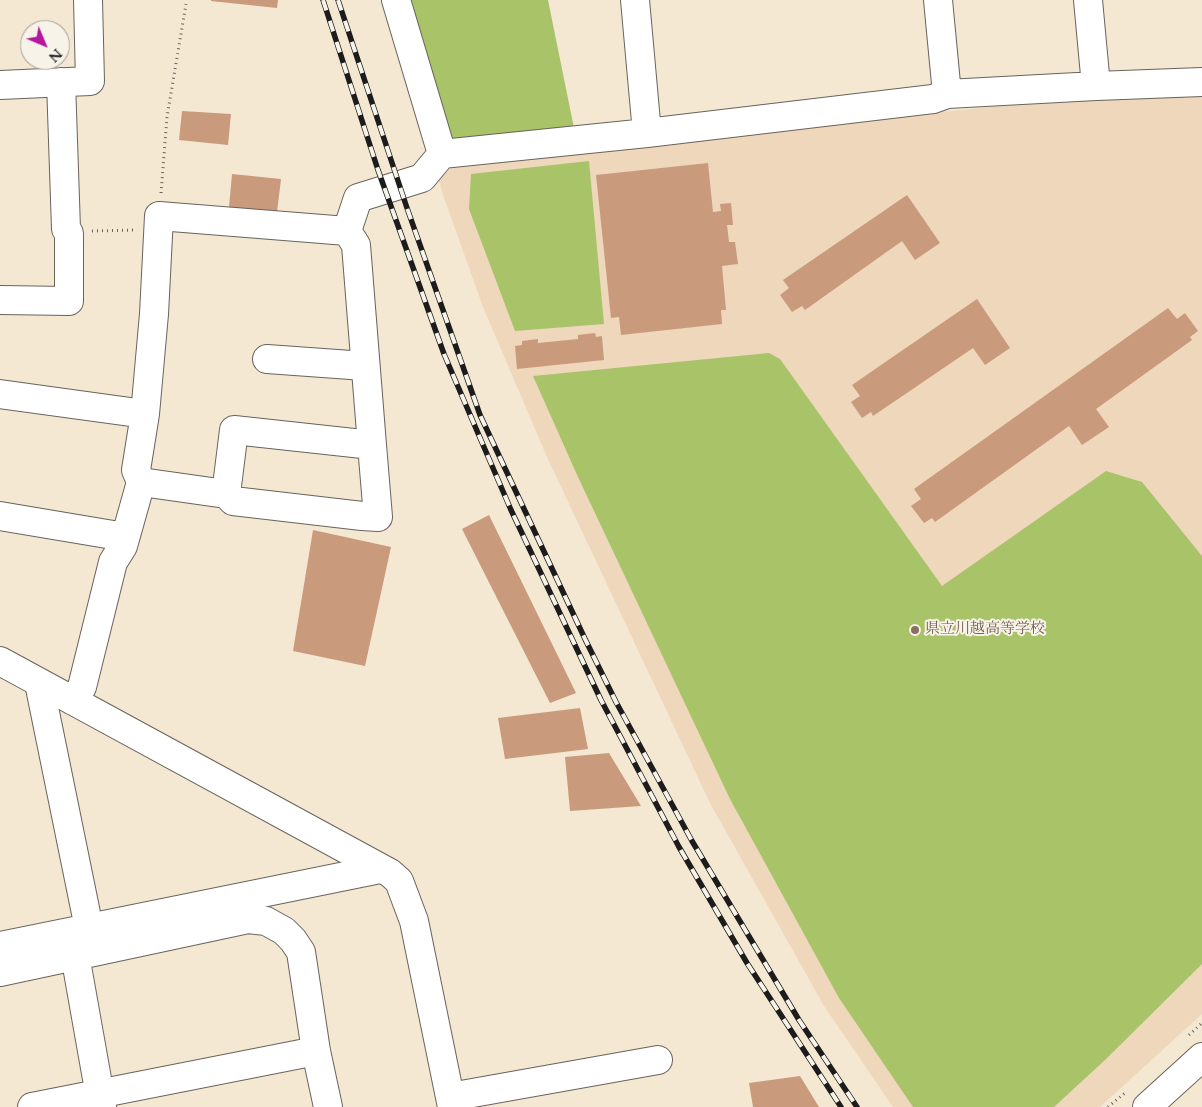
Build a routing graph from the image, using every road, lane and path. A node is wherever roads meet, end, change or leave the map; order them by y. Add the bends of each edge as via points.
1 (88, 0) edge
2 (396, 0) edge
3 (635, 0) edge
4 (938, 0) edge
5 (1088, 0) edge
6 (186, 4) dead end
7 (61, 82) junction
8 (1202, 82) edge
9 (0, 85) edge
10 (1096, 86) junction
11 (947, 94) junction
12 (647, 133) junction
13 (442, 154) junction
14 (159, 223) junction
15 (347, 231) junction
16 (68, 232) junction
17 (0, 300) edge
18 (267, 359) dead end
19 (365, 366) junction
20 (0, 394) edge
21 (145, 414) junction
22 (372, 445) junction
23 (140, 482) junction
24 (226, 494) junction
25 (0, 516) edge
26 (125, 538) junction
27 (0, 661) edge
28 (39, 683) junction
29 (73, 701) junction
30 (380, 869) junction
31 (89, 928) junction
32 (0, 946) edge
33 (75, 955) junction
34 (0, 972) edge
35 (316, 1051) junction
36 (1202, 1056) edge
37 (658, 1060) dead end
38 (101, 1101) edge
39 (451, 1102) edge
40 (32, 1107) edge
41 (328, 1107) edge
42 (1147, 1107) edge

1 - 7 main road via 90,81
2 - 13 main road
3 - 12 main road
4 - 11 main road
5 - 10 main road
6 - 14 path via 167,117
7 - 9 main road
7 - 16 main road
8 - 10 main road
10 - 11 main road
11 - 12 main road via 933,99
12 - 13 main road
13 - 15 main road via 422,178 358,198
14 - 15 main road
14 - 16 path
14 - 21 main road
15 - 19 main road via 356,245
16 - 17 main road via 69,301
18 - 19 main road
19 - 22 main road
20 - 21 main road
21 - 23 main road via 136,470
22 - 24 main road via 234,430
22 - 24 main road via 378,516 233,501
23 - 24 main road
23 - 26 main road
25 - 26 main road
26 - 29 main road via 112,562 82,687
27 - 28 main road
28 - 29 main road
28 - 31 main road
29 - 30 main road
30 - 31 main road
30 - 39 main road via 399,881 414,921
31 - 32 main road
33 - 34 main road
33 - 35 main road via 248,918 266,921 284,931 301,952
33 - 38 main road
35 - 38 main road
35 - 41 main road
36 - 42 main road
37 - 39 main road
38 - 40 main road

